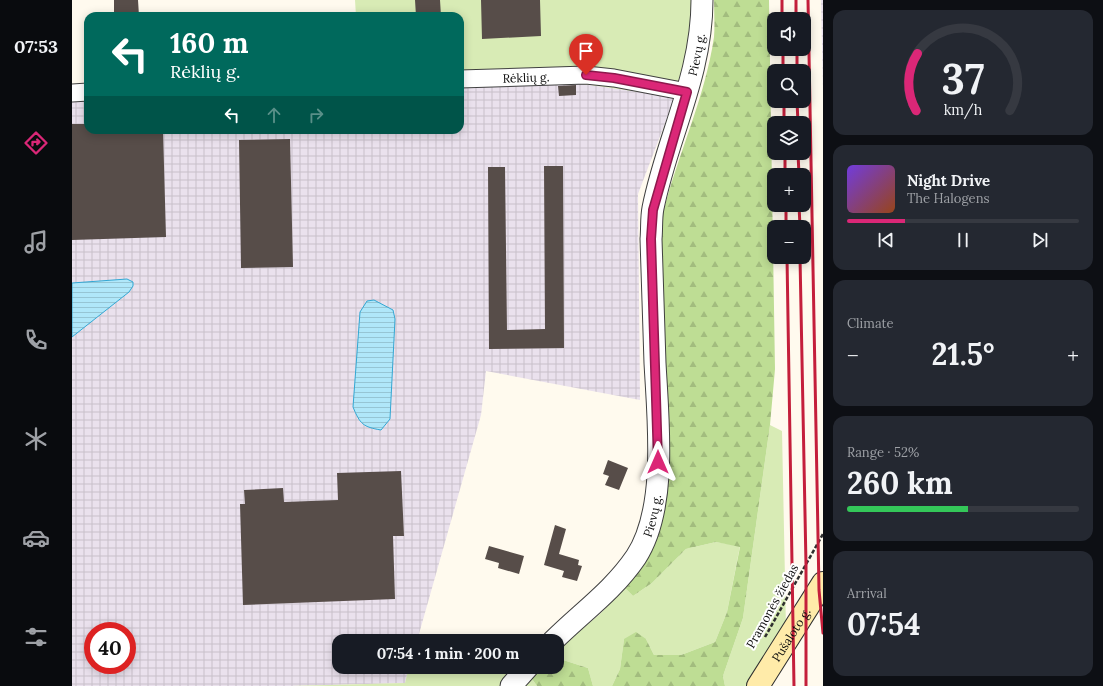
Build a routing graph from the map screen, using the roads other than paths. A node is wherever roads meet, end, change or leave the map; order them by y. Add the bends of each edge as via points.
1 (702, 0) edge
2 (464, 79) edge
3 (72, 92) edge
4 (84, 92) edge
5 (687, 92) junction
6 (823, 583) edge
7 (561, 634) edge
8 (522, 674) edge
9 (764, 683) edge
10 (511, 686) edge

1 - 5 street, Pievų g. via 697,56
2 - 5 street, Rėklių g. via 586,75
3 - 4 street
5 - 7 street, Pievų g. via 653,210 651,239 658,487 650,524 636,556 618,581 605,596
6 - 9 main road, Pušaloto g.
8 - 10 street

